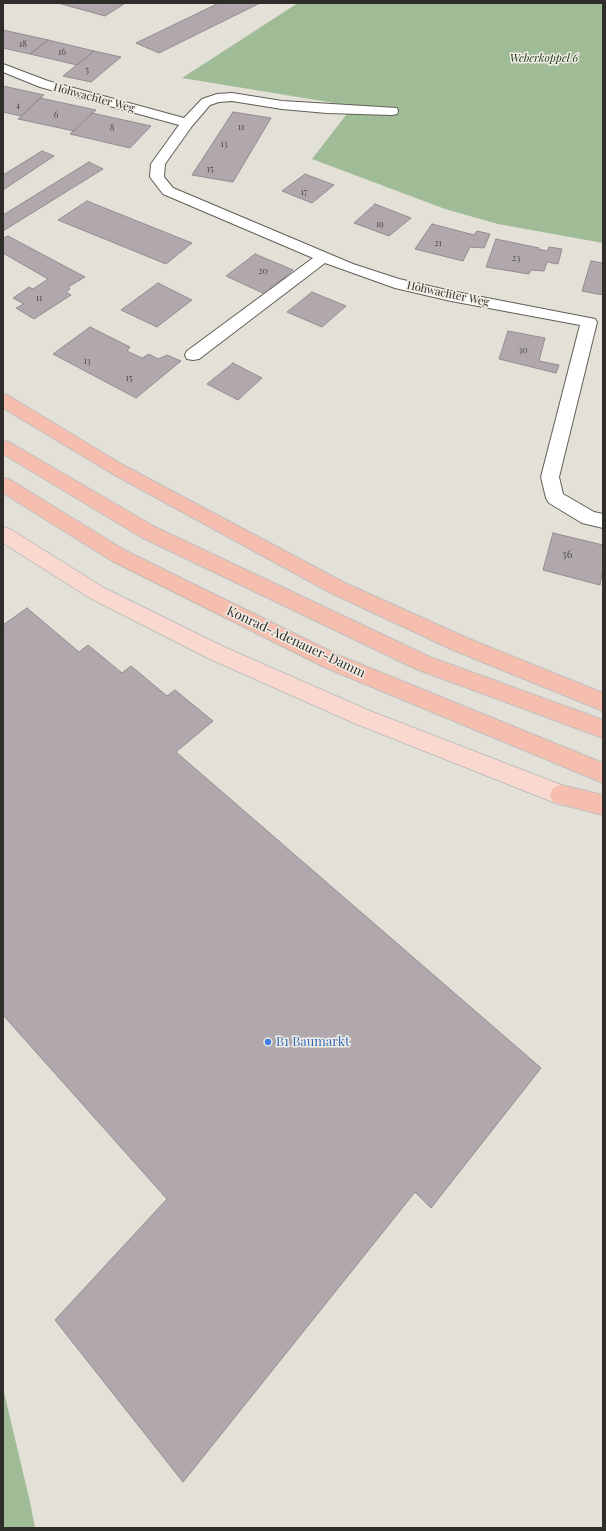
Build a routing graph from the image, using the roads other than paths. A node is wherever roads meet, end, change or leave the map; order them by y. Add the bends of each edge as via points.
1 (3, 68) edge
2 (392, 111) dead end
3 (187, 123) junction
4 (323, 257) junction
5 (596, 323) edge
6 (193, 355) dead end
7 (3, 400) edge
8 (3, 446) edge
9 (3, 484) edge
10 (603, 521) edge
11 (3, 534) edge
12 (603, 702) edge
13 (603, 729) edge
14 (603, 773) edge
15 (561, 795) junction
16 (603, 805) edge
17 (603, 815) edge

1 - 3 street, Hohwachter Weg via 44,84
2 - 3 street, Hohwachter Weg via 327,109 217,98 206,102
3 - 4 street, Hohwachter Weg via 158,164 158,177 168,191
4 - 5 street, Hohwachter Weg via 395,283
4 - 6 street
5 - 10 street, Hohwachter Weg via 550,477 555,498 589,518
7 - 12 highway via 117,469 338,588 460,644
8 - 13 highway via 148,532 416,660
9 - 14 highway, Konrad-Adenauer-Damm via 118,556 324,657
11 - 15 main road via 97,593 217,653 362,717
15 - 16 highway
15 - 17 street

